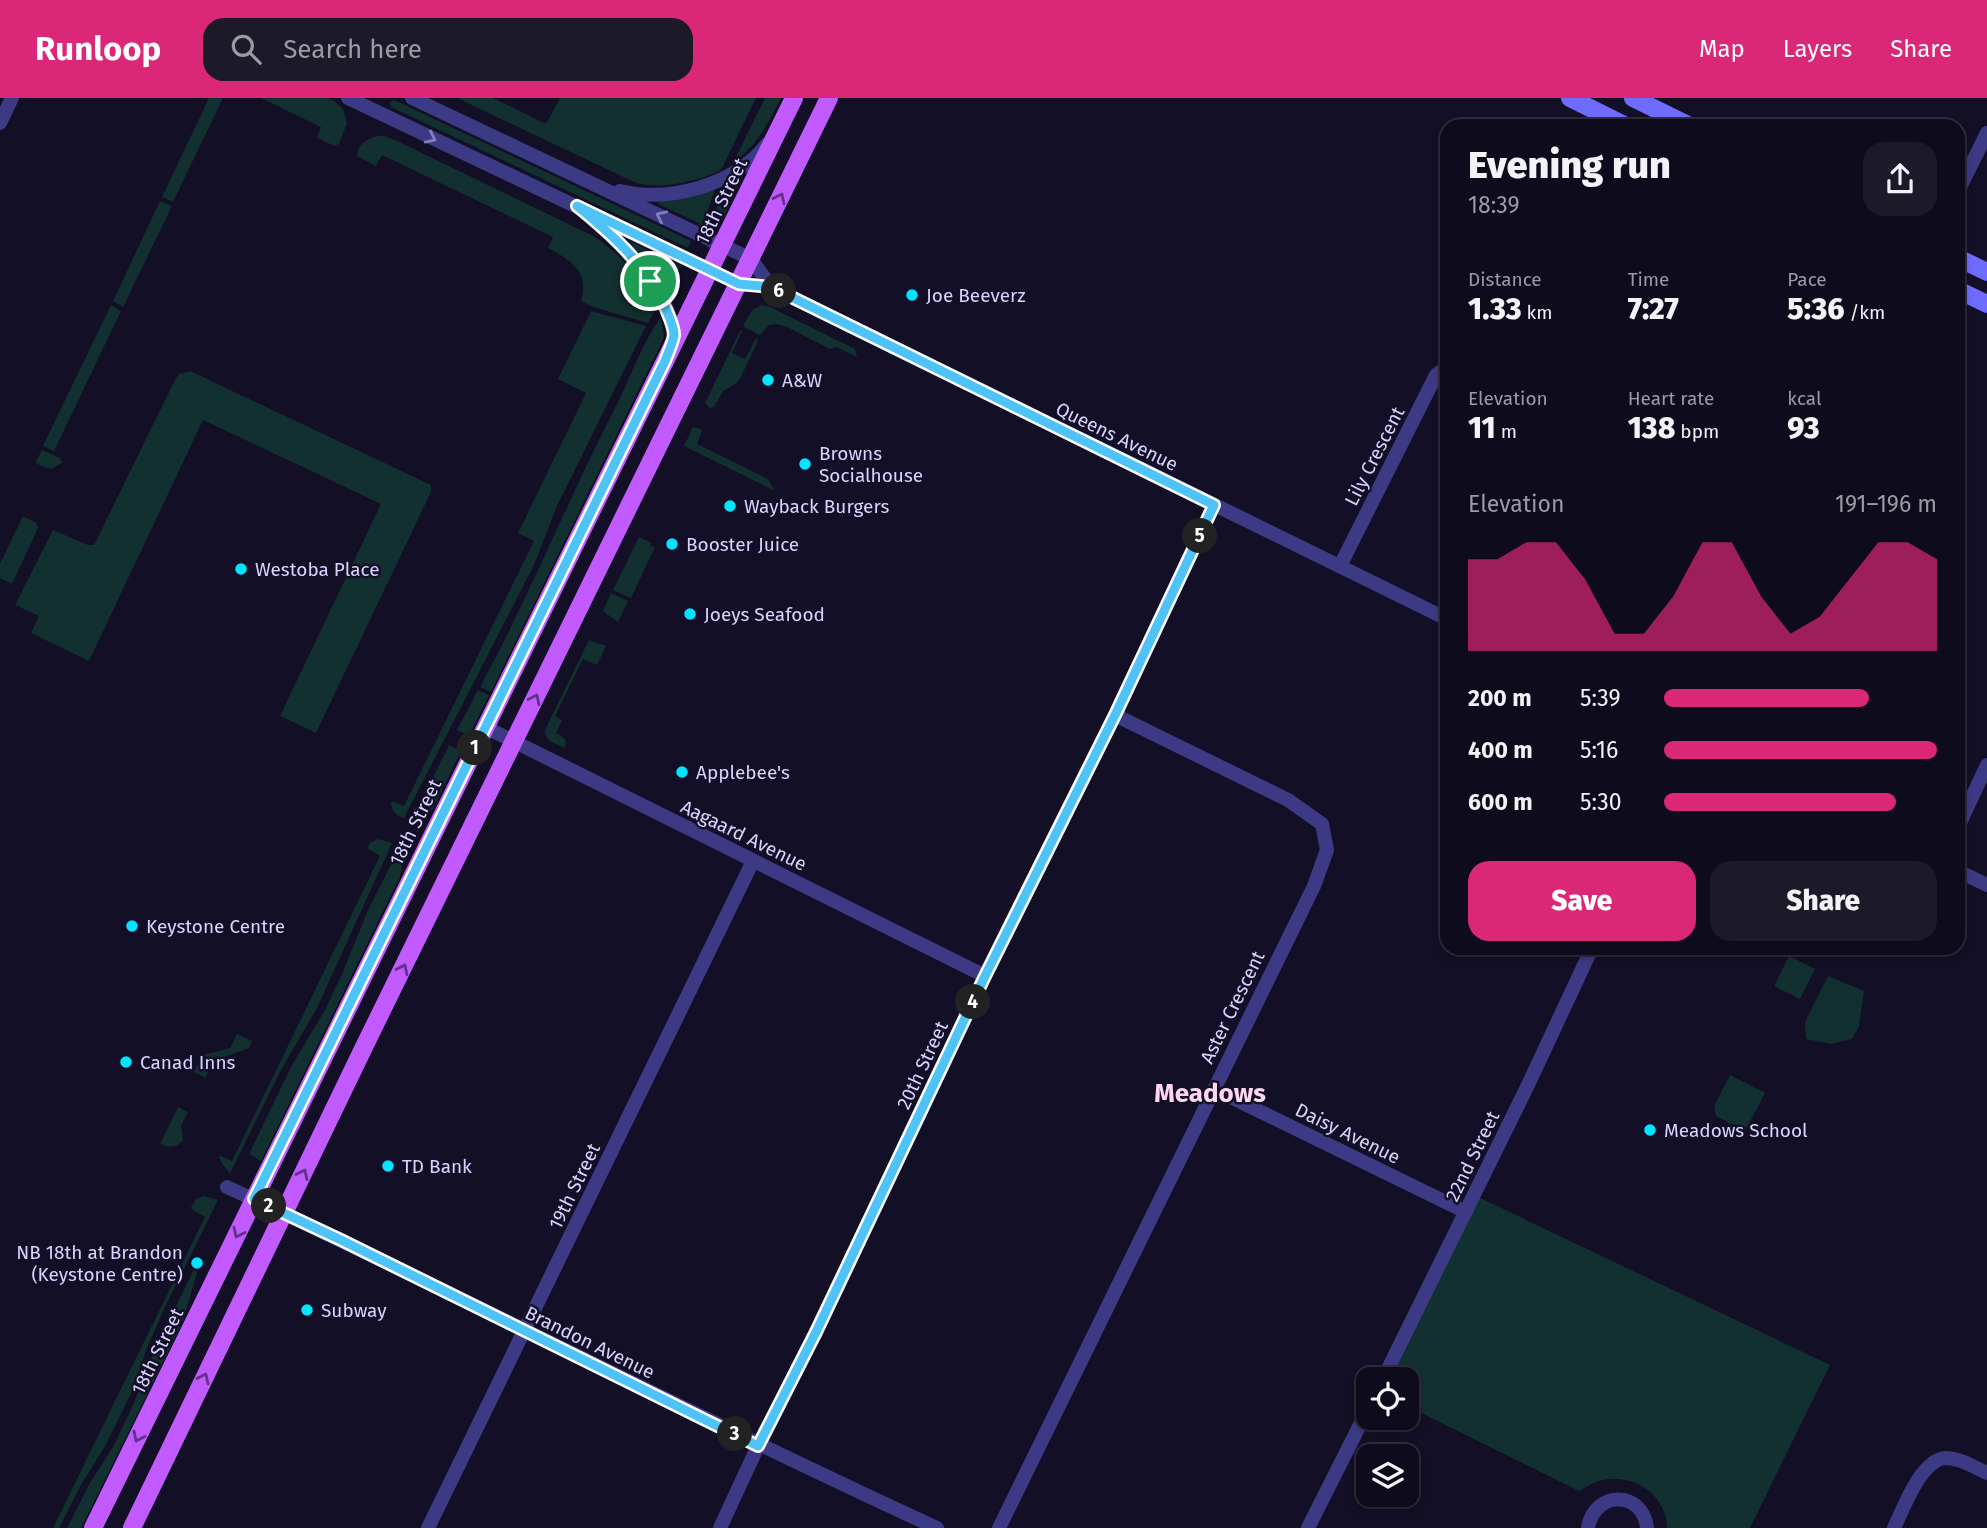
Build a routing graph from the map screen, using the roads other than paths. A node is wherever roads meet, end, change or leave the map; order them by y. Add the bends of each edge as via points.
1 (12, 98) edge
2 (348, 98) edge
3 (412, 98) edge
4 (794, 98) edge
5 (829, 98) edge
6 (1570, 98) edge
7 (1633, 98) edge
8 (785, 117) junction
9 (1612, 119) edge
10 (1676, 119) edge
11 (0, 123) edge
12 (1987, 132) edge
13 (1965, 177) edge
14 (585, 180) junction
15 (577, 206) junction
16 (723, 246) junction
17 (751, 260) junction
18 (1965, 261) edge
19 (710, 270) junction
20 (1987, 272) edge
21 (739, 284) junction
22 (771, 287) junction
23 (1965, 293) edge
24 (1987, 304) edge
25 (665, 361) junction
26 (1440, 372) edge
27 (1214, 505) junction
28 (1340, 566) junction
29 (1440, 616) edge
30 (1115, 715) junction
31 (485, 727) junction
32 (514, 742) junction
33 (1987, 765) edge
34 (1965, 812) edge
35 (753, 861) junction
36 (1965, 874) edge
37 (1987, 885) edge
38 (1589, 955) edge
39 (985, 976) junction
40 (1214, 1089) junction
41 (228, 1187) dead end
42 (254, 1199) junction
43 (1466, 1212) junction
44 (284, 1213) junction
45 (523, 1331) junction
46 (1389, 1367) edge
47 (1357, 1430) edge
48 (758, 1446) junction
49 (1987, 1473) edge
50 (93, 1528) edge
51 (132, 1528) edge
52 (428, 1528) edge
53 (720, 1528) edge
54 (937, 1528) edge
55 (999, 1528) edge
56 (1308, 1528) edge
57 (1588, 1528) edge
58 (1647, 1528) edge
59 (1894, 1528) edge

1 - 11 street
2 -> 15 street
3 - 14 street
4 - 8 main road, 18th Street
17 -> 5 main road
6 - 9 main road
7 - 10 main road
8 - 14 street via 756,157 710,183 651,195
8 - 16 main road, 18th Street
12 - 13 street
16 -> 14 street
15 - 19 street
15 - 25 street via 628,253 658,294 673,329
16 - 17 street
16 - 19 main road, 18th Street
17 - 21 main road
17 - 22 street
18 - 20 main road
19 - 21 street
19 - 25 main road, 18th Street
21 - 22 street
32 -> 21 main road
22 - 27 street, Queens Avenue
23 - 24 main road
25 - 31 main road, 18th Street
26 - 28 street, Lily Crescent
27 - 28 street, Queens Avenue
27 - 30 street, 20th Street
28 - 29 street, Queens Avenue
30 - 39 street, 20th Street
30 - 40 street, Aster Crescent via 1288,800 1322,824 1327,850 1314,886
31 - 32 street, Aagaard Avenue
31 - 42 main road, 18th Street
32 - 35 street, Aagaard Avenue
44 -> 32 main road
33 - 34 street
35 - 39 street, Aagaard Avenue
35 - 45 street, 19th Street
36 - 37 street
38 - 43 street, 22nd Street
39 - 48 street, 20th Street
40 - 43 street, Daisy Avenue
40 - 55 street, Aster Crescent
41 - 42 street, Brandon Avenue
42 - 44 street, Brandon Avenue
42 -> 50 main road, 18th Street
43 - 46 street, 22nd Street
44 - 45 street, Brandon Avenue
51 -> 44 main road
45 - 48 street, Brandon Avenue
45 - 52 street, 19th Street
47 - 56 street
48 - 53 street, 20th Street
48 - 54 street, Brandon Avenue
49 - 59 street via 1943,1458 1928,1466
57 - 58 street via 1594,1510 1611,1499 1622,1499 1639,1509

